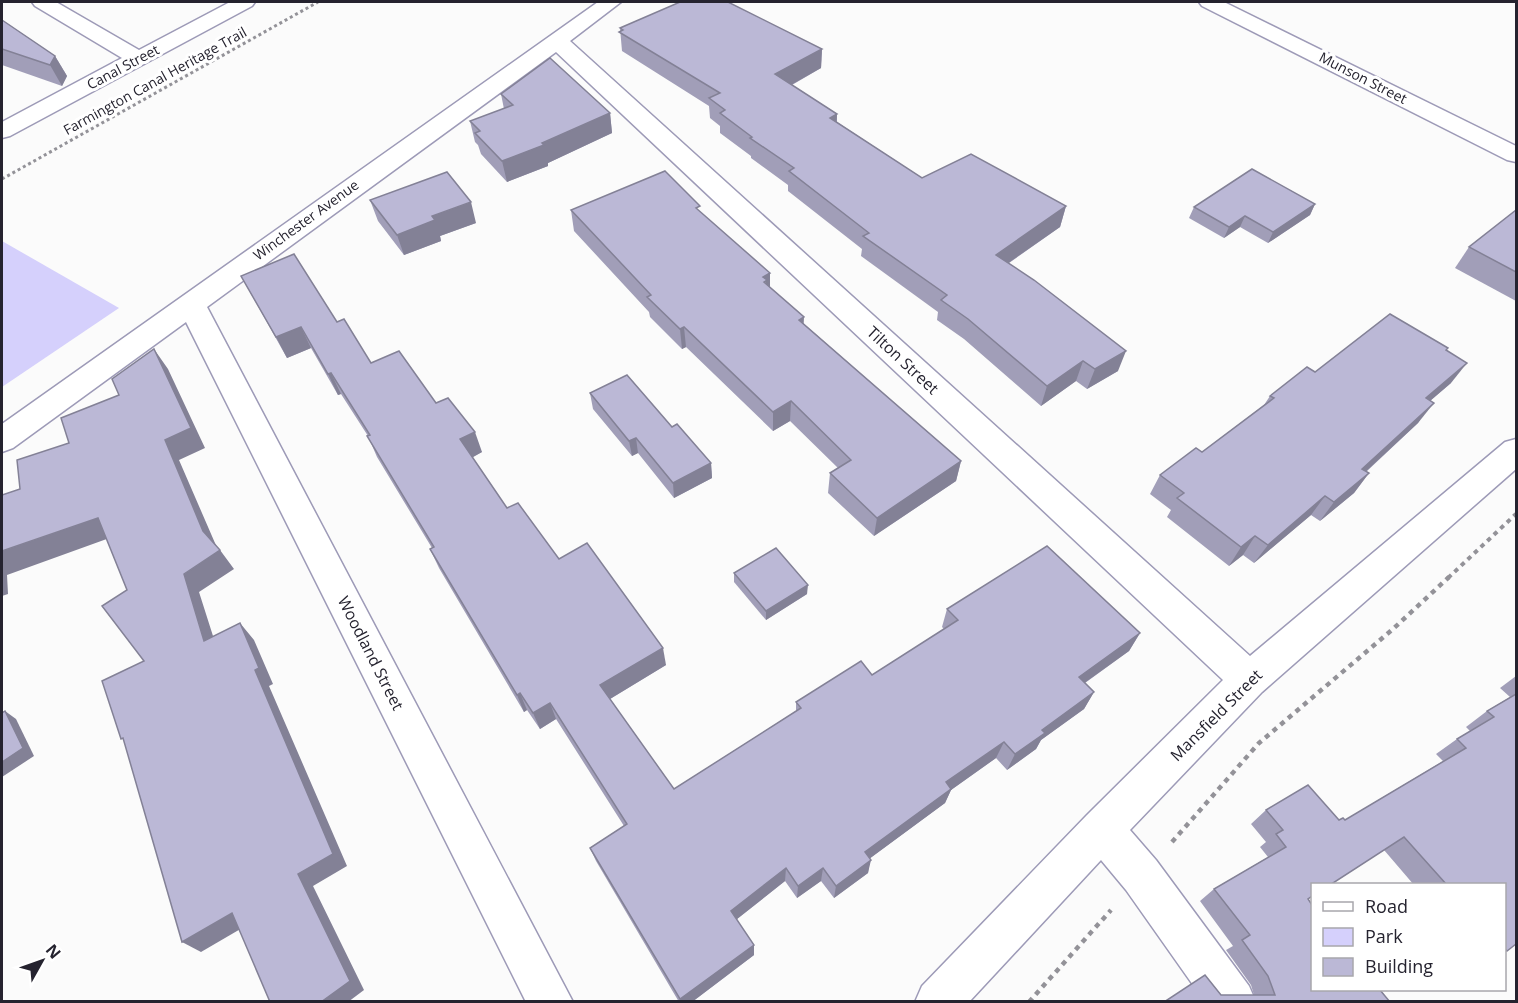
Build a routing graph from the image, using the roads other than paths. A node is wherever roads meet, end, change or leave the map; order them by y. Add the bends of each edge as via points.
1 (42, 2) edge
2 (245, 2) edge
3 (611, 2) edge
4 (1209, 2) edge
5 (556, 40) junction
6 (139, 59) junction
7 (2, 131) edge
8 (1516, 155) edge
9 (191, 303) junction
10 (2, 440) edge
11 (1516, 450) edge
12 (1249, 680) junction
13 (1102, 829) junction
14 (550, 1002) edge
15 (938, 1002) edge
16 (1233, 1002) edge

1 - 6 street
2 - 6 street, Canal Street
3 - 5 street, Winchester Avenue
4 - 8 street, Munson Street
5 - 9 street, Winchester Avenue
5 - 12 street, Tilton Street
6 - 7 street, Canal Street
9 - 10 street, Winchester Avenue
9 - 14 street, Woodland Street
11 - 12 street, Mansfield Street
12 - 13 street, Mansfield Street
13 - 15 street, Mansfield Street
13 - 16 street via 1141,875

